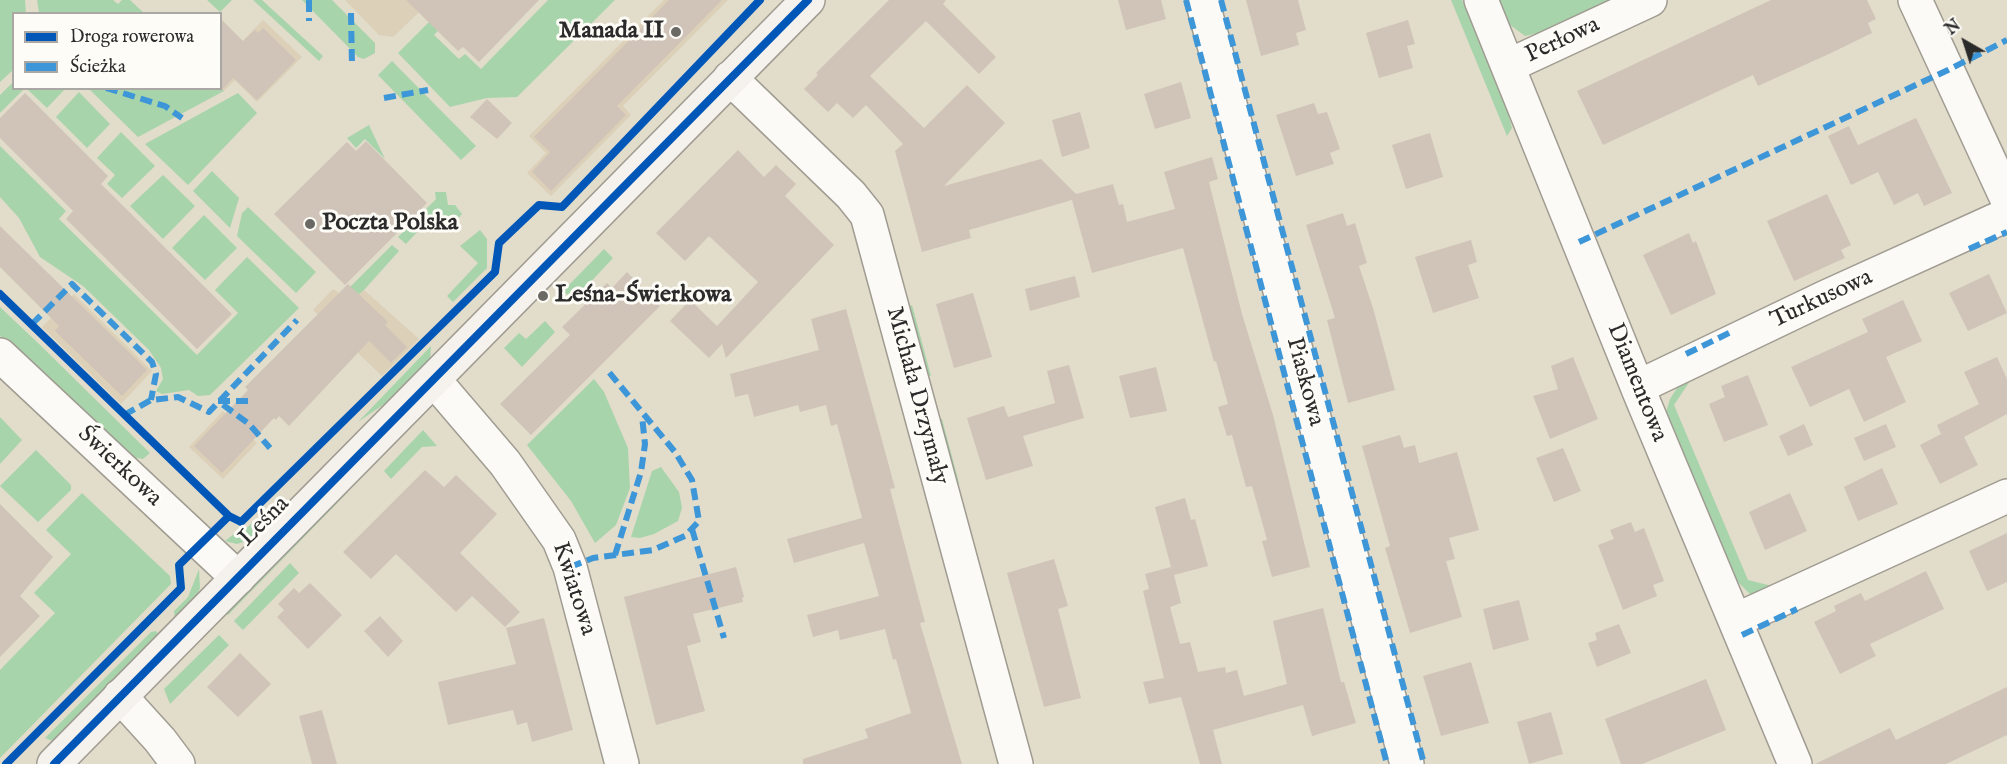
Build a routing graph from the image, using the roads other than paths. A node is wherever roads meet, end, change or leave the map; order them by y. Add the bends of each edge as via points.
1 (808, 0) edge
2 (1202, 0) edge
3 (1481, 0) edge
4 (1650, 0) edge
5 (1915, 0) edge
6 (1508, 66) junction
7 (730, 78) junction
8 (2007, 199) edge
9 (2007, 215) edge
10 (0, 355) edge
11 (434, 380) junction
12 (1638, 387) junction
13 (2007, 496) edge
14 (237, 578) junction
15 (1736, 620) junction
16 (120, 696) junction
17 (54, 764) edge
18 (178, 764) edge
19 (622, 764) edge
20 (1016, 764) edge
21 (1407, 764) edge
22 (1795, 764) edge

1 - 7 street, Leśna
2 - 21 street, Piaskowa
3 - 6 street, Diamentowa
4 - 6 street, Perłowa
5 - 8 street
6 - 12 street, Diamentowa
7 - 11 street, Leśna
7 - 20 street, Michała Drzymały via 867,215
9 - 12 street, Turkusowa
10 - 14 street, Świerkowa
11 - 14 street, Leśna
11 - 19 street, Kwiatowa via 505,463 559,540 570,567
12 - 15 street, Diamentowa
13 - 15 street
14 - 16 street, Leśna
15 - 22 street, Diamentowa
16 - 17 street, Leśna
16 - 18 street

